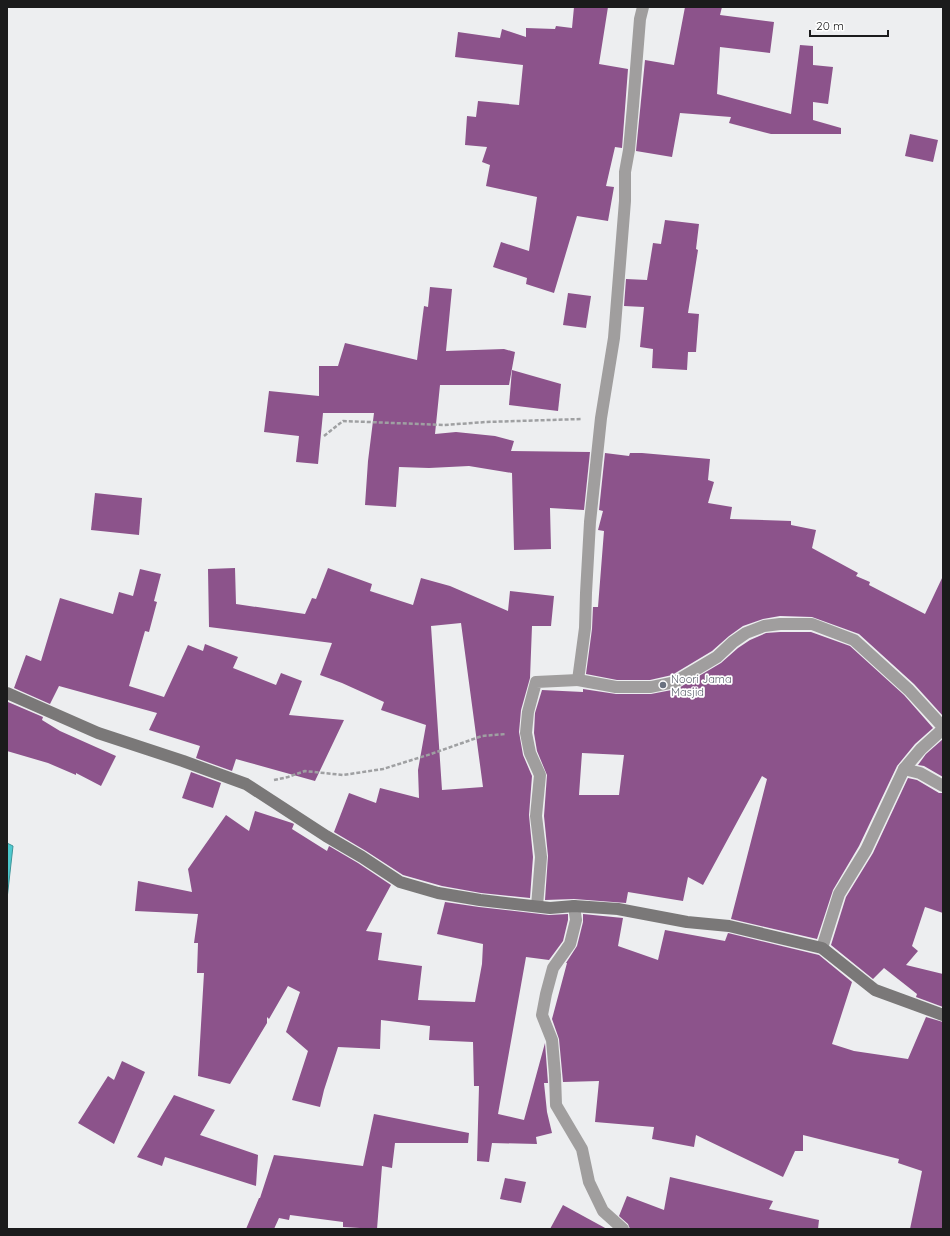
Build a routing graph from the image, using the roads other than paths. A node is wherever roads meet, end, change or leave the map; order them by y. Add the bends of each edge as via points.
1 (643, 7) edge
2 (578, 680) junction
3 (7, 693) edge
4 (943, 728) edge
5 (904, 769) junction
6 (943, 786) edge
7 (537, 906) junction
8 (574, 906) junction
9 (822, 948) junction
10 (943, 1015) edge
11 (623, 1229) edge

1 - 2 street via 625,172 614,338 601,418 590,522 585,628
2 - 4 street via 616,687 675,682 717,657 746,633 764,626 812,624 854,640 909,690
2 - 7 street via 536,682 528,712 526,733 530,754 540,775 536,816 541,857
3 - 7 street via 98,733 246,784 400,882 466,898
4 - 5 street
5 - 6 street via 920,773
5 - 9 street via 866,850 839,894
7 - 8 street
8 - 9 street via 618,909 688,922 729,926
8 - 11 street via 576,920 570,944 553,968 542,1015 552,1040 556,1105 582,1149 589,1182 603,1211
9 - 10 street via 875,990

